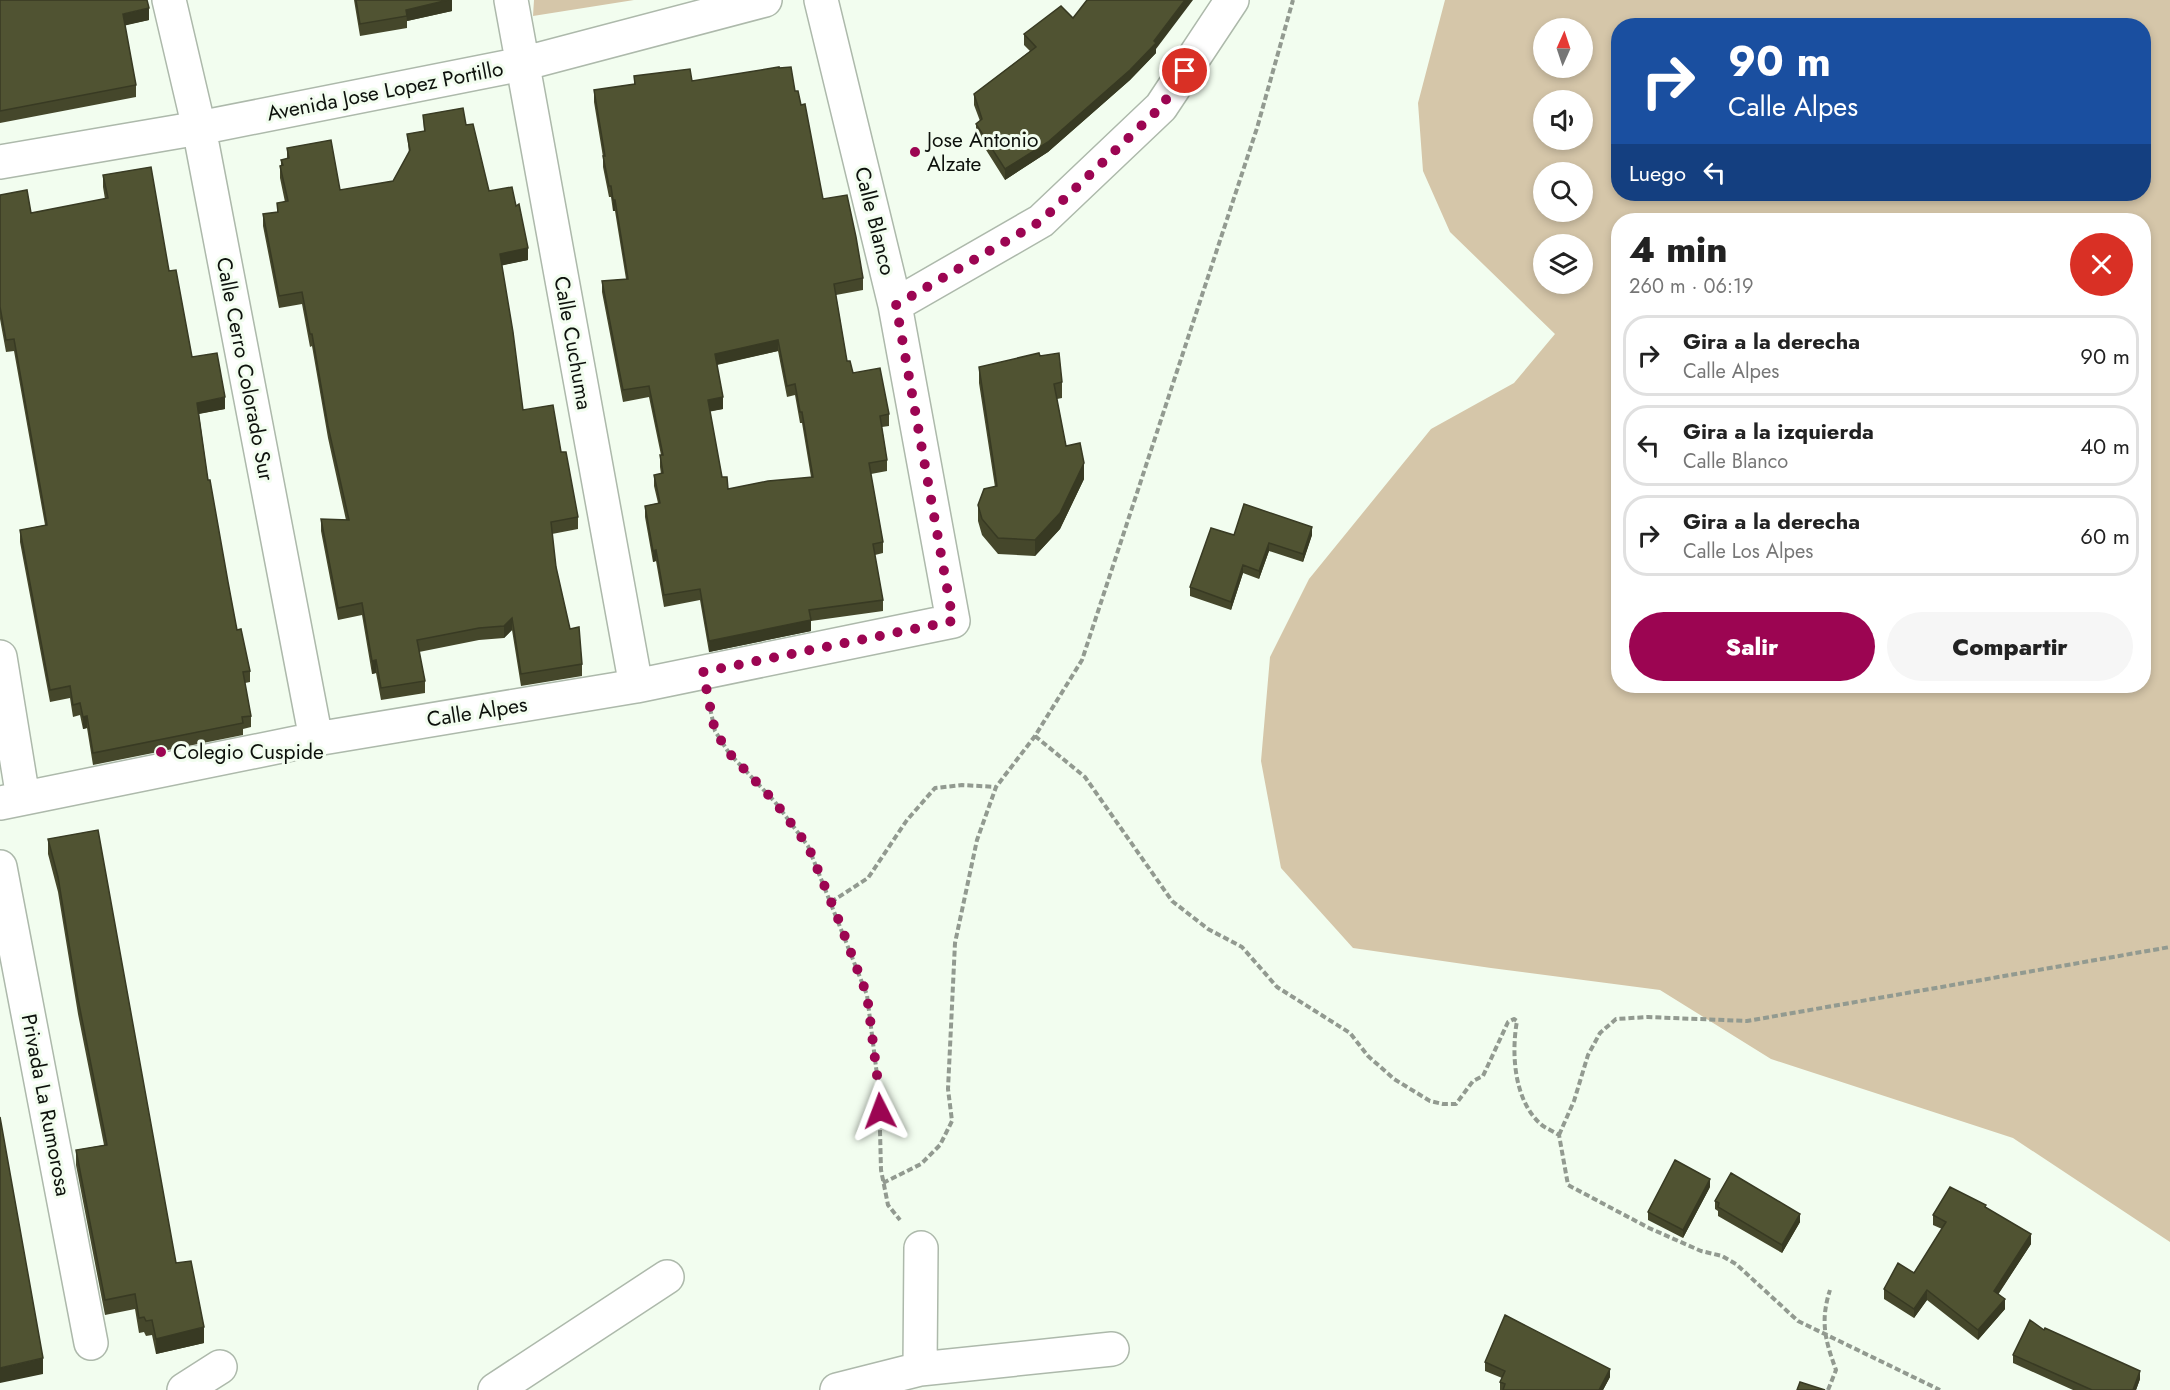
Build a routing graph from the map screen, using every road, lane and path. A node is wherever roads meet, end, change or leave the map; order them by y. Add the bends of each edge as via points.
1 (169, 0) edge
2 (511, 0) edge
3 (765, 0) edge
4 (821, 0) edge
5 (1232, 0) edge
6 (1293, 0) edge
7 (522, 64) junction
8 (199, 128) junction
9 (0, 162) edge
10 (896, 305) junction
11 (953, 621) joint
12 (0, 657) edge
13 (703, 672) junction
14 (636, 686) junction
15 (1035, 736) junction
16 (316, 739) junction
17 (996, 787) junction
18 (12, 800) edge
19 (0, 867) edge
20 (831, 902) junction
21 (2170, 947) edge
22 (1559, 1135) junction
23 (883, 1183) junction
24 (912, 1237) joint
25 (667, 1277) dead end
26 (1830, 1290) dead end
27 (1824, 1333) junction
28 (91, 1343) dead end
29 (1112, 1349) dead end
30 (220, 1367) dead end
31 (920, 1369) junction
32 (184, 1390) edge
33 (495, 1390) edge
34 (837, 1390) edge
35 (1828, 1390) edge
36 (1940, 1390) edge

1 - 8 street, Calle Cerro Colorado Sur
2 - 7 street, Calle Cuchuma
3 - 7 street, Avenida Jose Lopez Portillo
4 - 10 street, Calle Blanco
5 - 10 street via 1161,107 1041,221
6 - 15 path via 1257,128 1082,660
7 - 8 street, Avenida Jose Lopez Portillo
7 - 14 street, Calle Cuchuma
8 - 9 street, Avenida Jose Lopez Portillo
8 - 16 street, Calle Cerro Colorado Sur
10 - 11 street, Calle Blanco
11 - 13 street, Calle Alpes
12 - 18 street
13 - 14 street, Calle Alpes
13 - 20 path via 715,731 808,846
14 - 16 street, Calle Alpes
15 - 17 path
15 - 22 path via 1084,777 1172,901 1208,929 1242,947 1277,987 1350,1033 1394,1079 1430,1101 1456,1104 1473,1081 1483,1076 1508,1022 1517,1021 1513,1041 1522,1099 1542,1125
16 - 18 street, Calle Alpes
17 - 20 path via 935,788 907,820 868,879
17 - 23 path via 977,840 955,942 948,1089 952,1121 940,1145 921,1164
19 - 28 street, Privada La Rumorosa
20 - 23 path via 867,995 879,1091
21 - 22 path via 1747,1021 1616,1019 1600,1033 1588,1055
22 - 27 path via 1568,1185 1649,1228 1736,1264 1798,1321
23 - 24 path via 888,1205
24 - 31 street
25 - 33 street
26 - 27 path
27 - 35 path via 1836,1370
27 - 36 path
29 - 31 street
30 - 32 street
31 - 34 street

